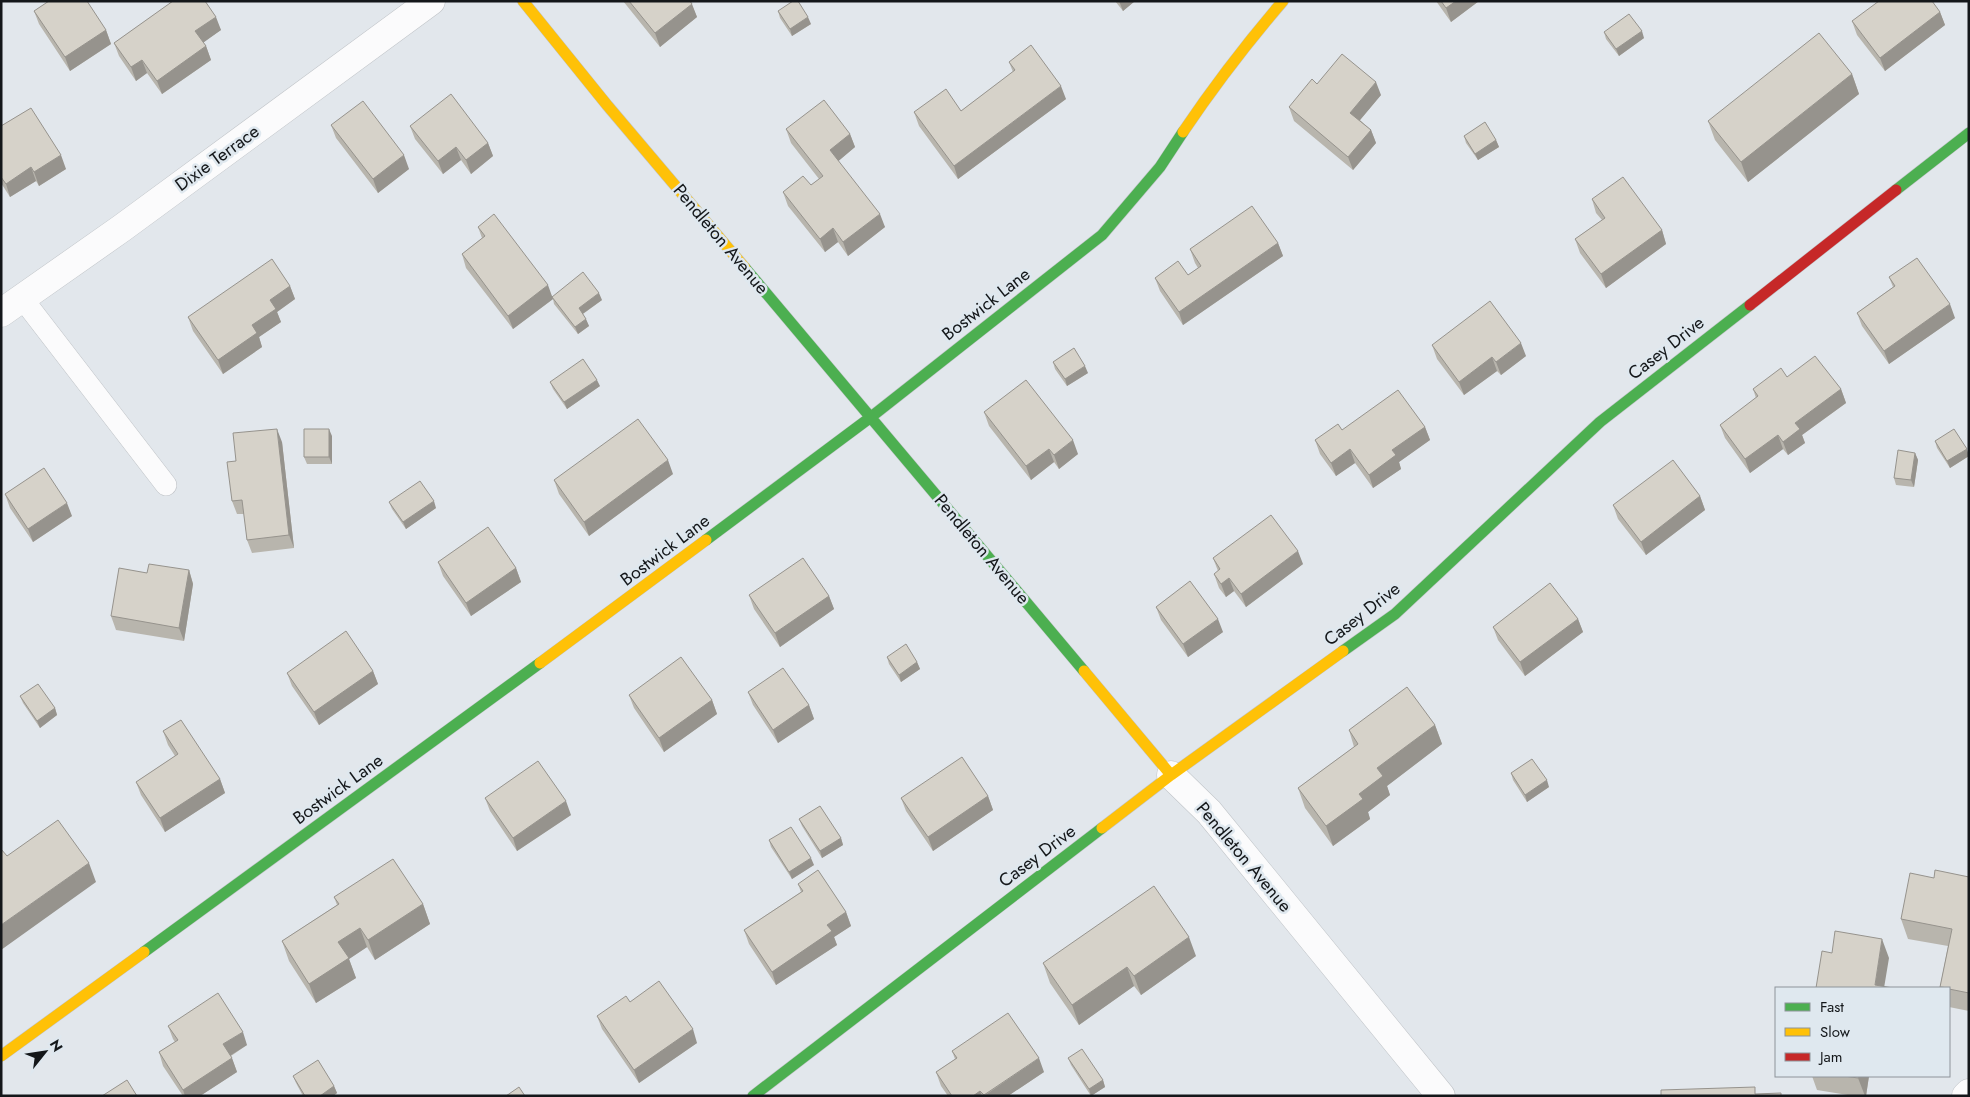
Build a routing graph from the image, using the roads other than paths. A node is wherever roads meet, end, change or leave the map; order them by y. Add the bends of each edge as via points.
1 (431, 1) edge
2 (523, 1) edge
3 (1282, 1) edge
4 (1969, 133) edge
5 (12, 305) edge
6 (871, 416) junction
7 (166, 485) dead end
8 (1172, 775) junction
9 (1, 1056) edge
10 (753, 1096) edge
11 (1441, 1096) edge

1 - 5 street, Dixie Terrace
2 - 6 street, Pendleton Avenue
3 - 6 street, Bostwick Lane via 1212,89 1160,167 1102,235
4 - 8 street, Casey Drive via 1600,422 1396,614
5 - 7 lane
6 - 8 street, Pendleton Avenue
6 - 9 street, Bostwick Lane via 612,611
8 - 10 street, Casey Drive
8 - 11 street, Pendleton Avenue via 1210,812

